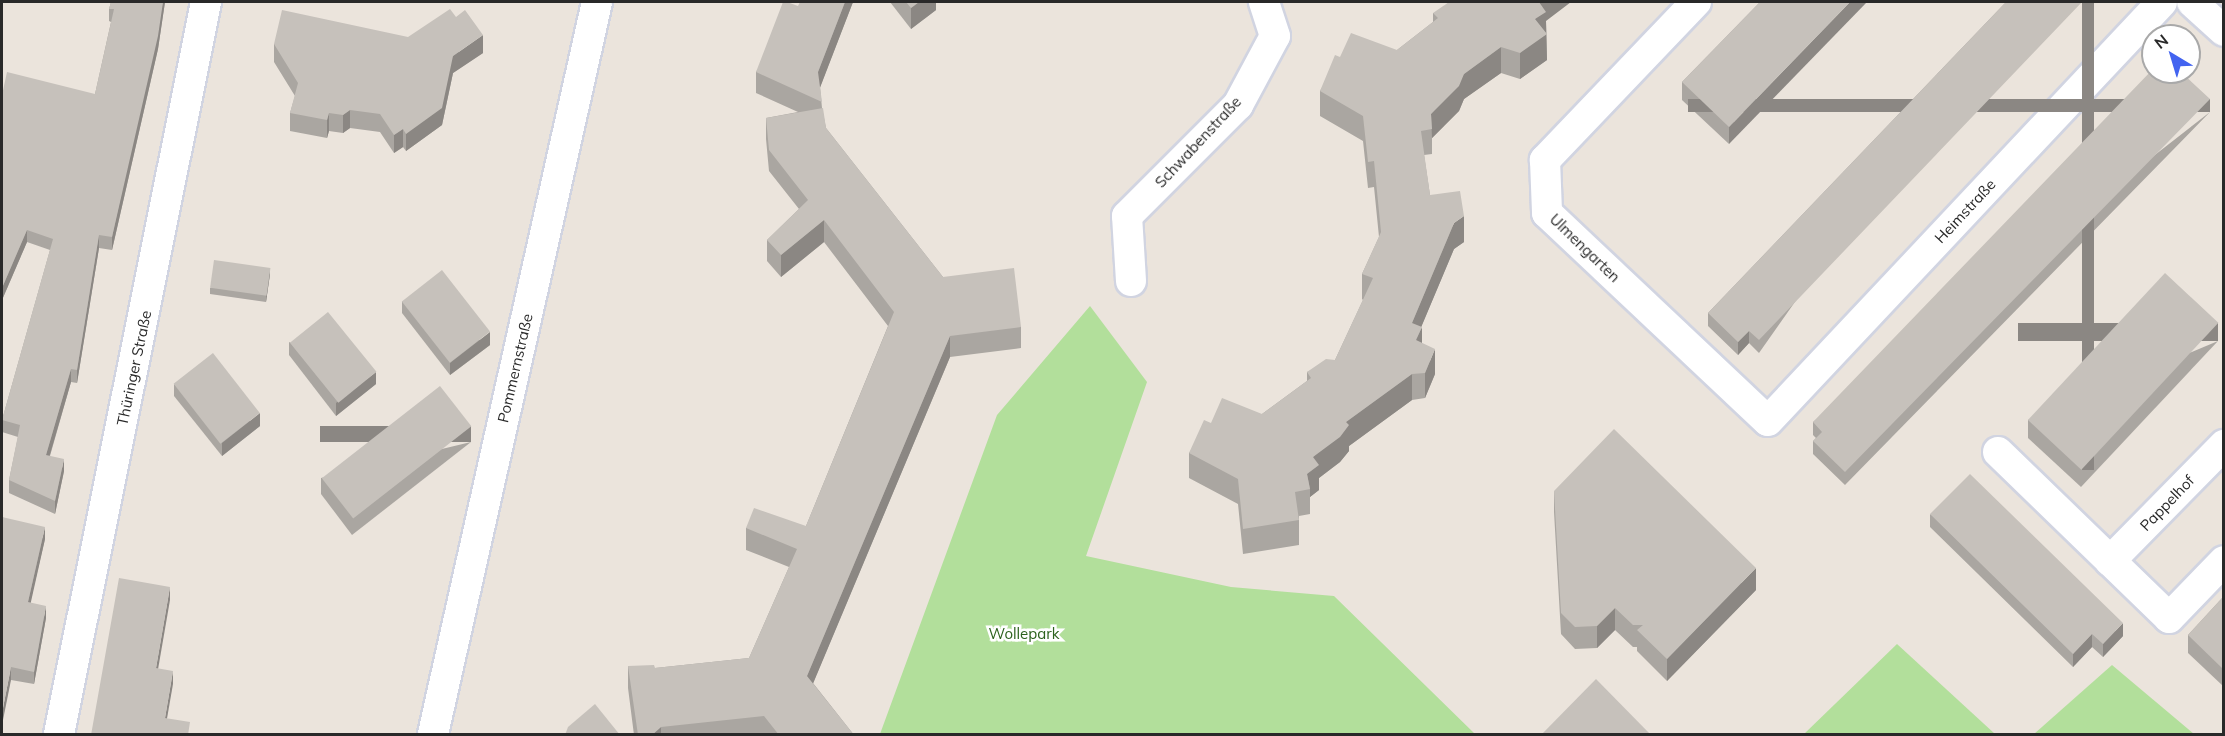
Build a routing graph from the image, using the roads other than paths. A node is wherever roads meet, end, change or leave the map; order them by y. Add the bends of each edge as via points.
1 (206, 2) edge
2 (597, 2) edge
3 (1264, 2) edge
4 (1696, 2) edge
5 (2162, 2) edge
6 (2193, 2) edge
7 (2223, 31) edge
8 (1131, 281) dead end
9 (1768, 421) joint
10 (2223, 445) edge
11 (1998, 452) dead end
12 (2110, 561) junction
13 (2223, 561) edge
14 (59, 735) edge
15 (434, 735) edge

1 - 14 street, Thüringer Straße
2 - 15 street, Pommernstraße
3 - 8 street, Schwabenstraße via 1275,36 1238,105 1127,216
4 - 9 street, Ulmengarten via 1545,160 1547,213
5 - 9 street, Heimstraße
6 - 7 street
10 - 12 street, Pappelhof
11 - 12 street
12 - 13 street via 2169,618

